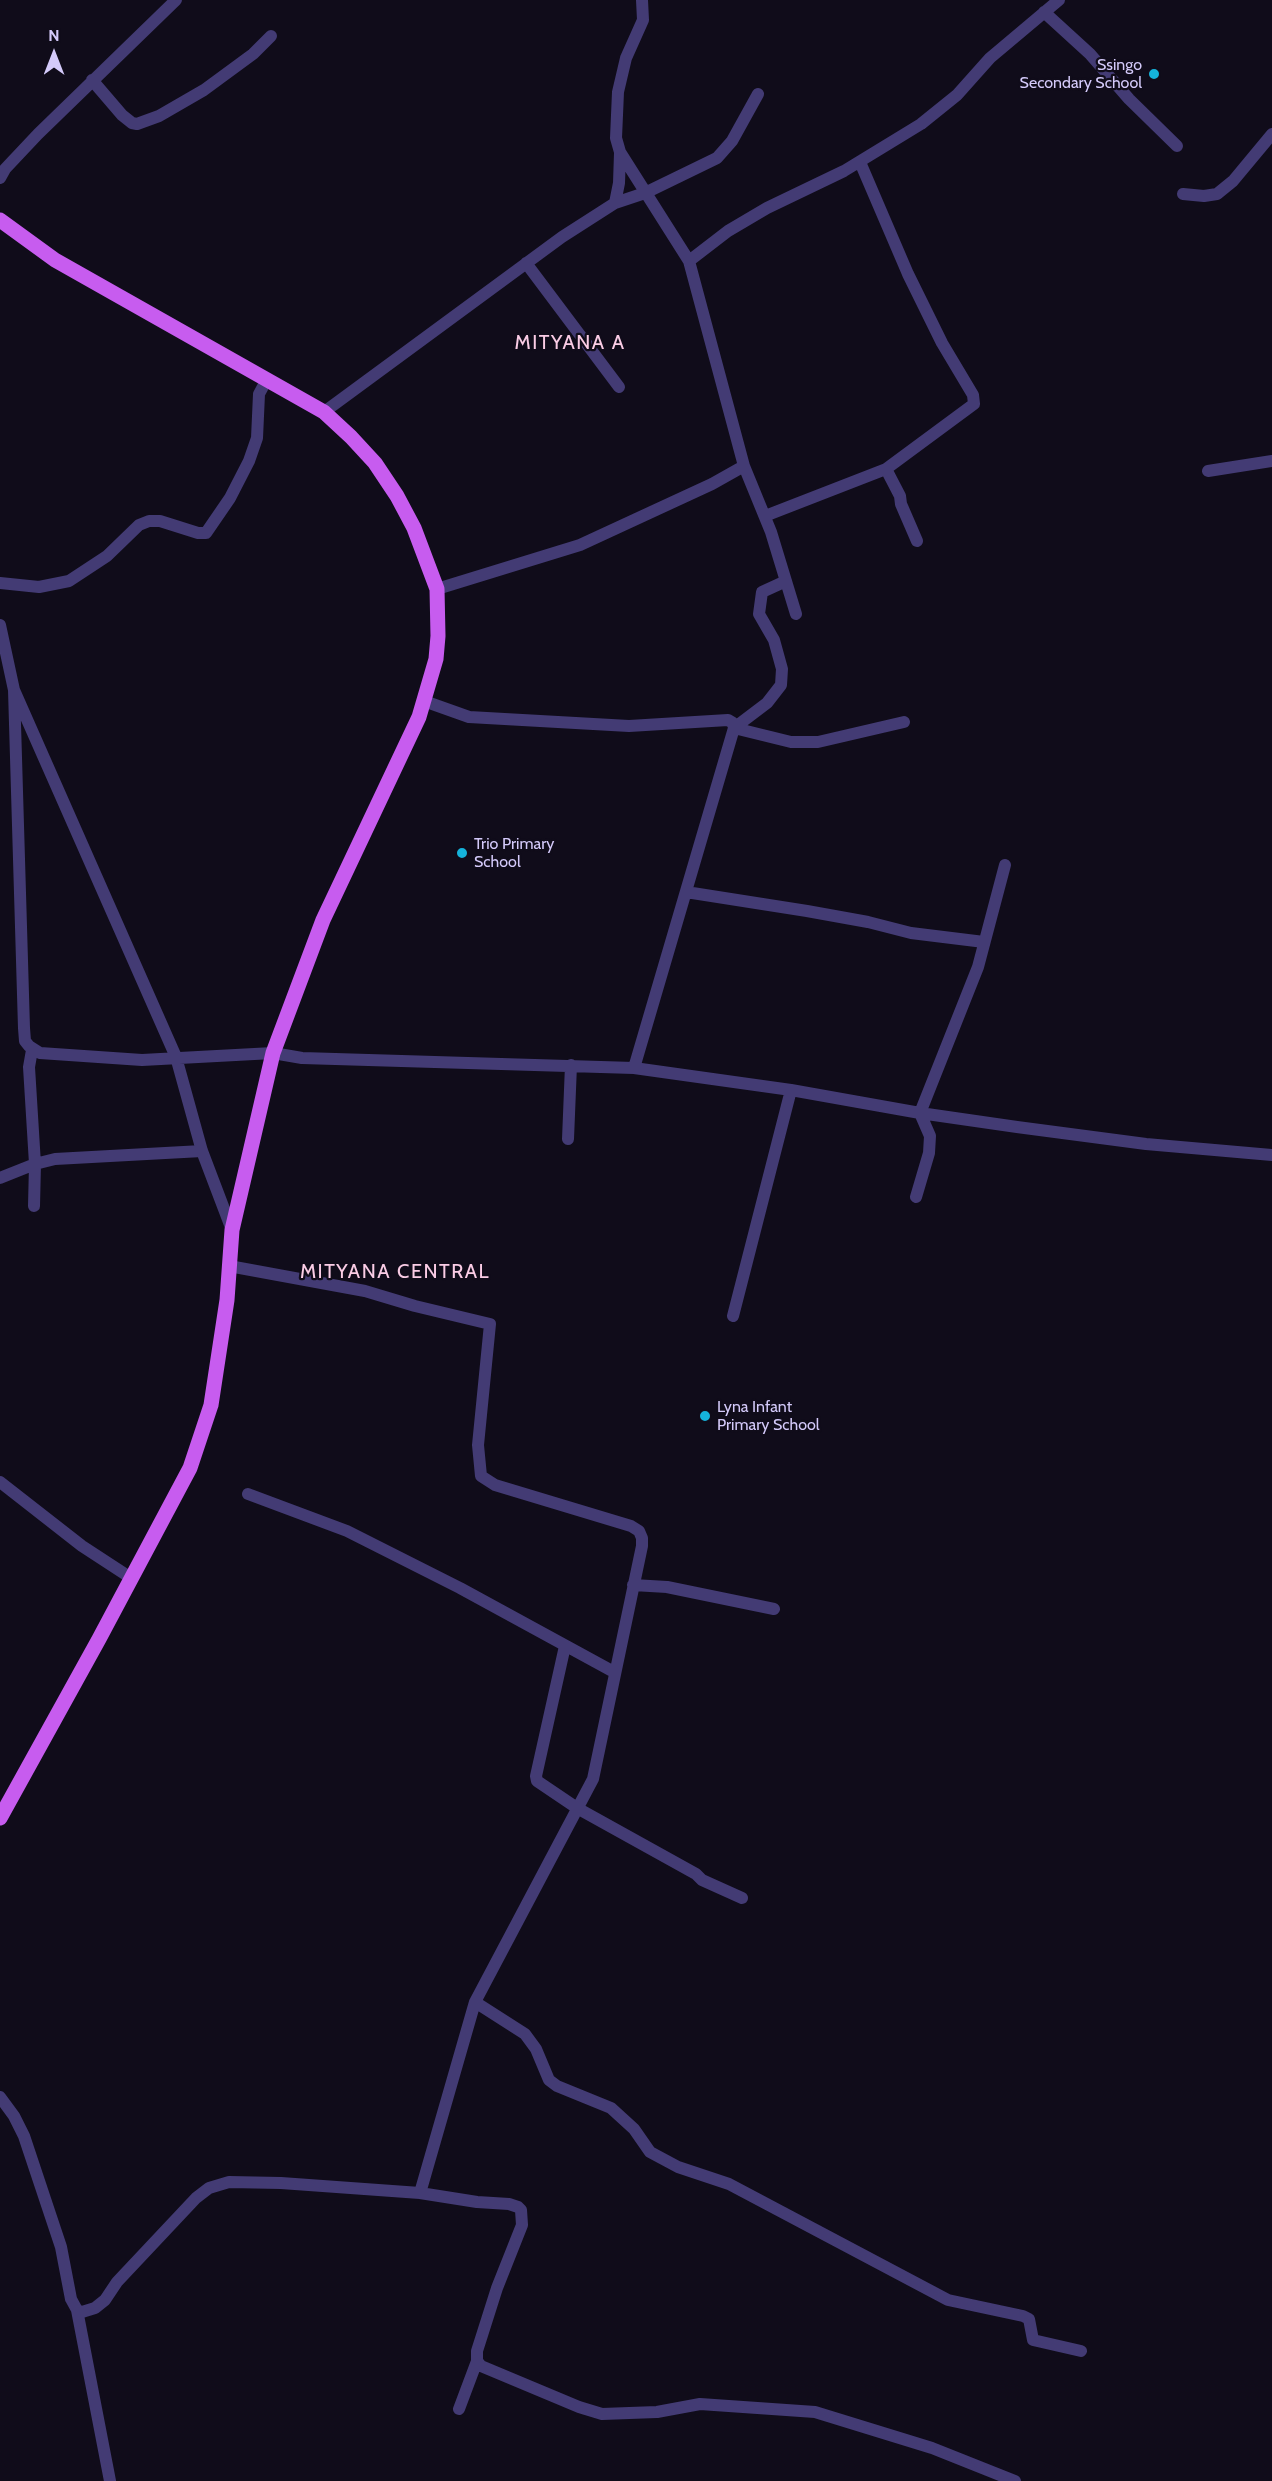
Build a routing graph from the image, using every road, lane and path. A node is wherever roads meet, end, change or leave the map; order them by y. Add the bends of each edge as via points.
1 (176, 0) edge
2 (642, 0) edge
3 (1059, 0) edge
4 (1044, 12) junction
5 (271, 36) dead end
6 (92, 80) junction
7 (758, 94) dead end
8 (1272, 134) edge
9 (1177, 146) dead end
10 (620, 152) junction
11 (860, 162) junction
12 (0, 178) edge
13 (645, 193) junction
14 (1183, 194) dead end
15 (615, 203) junction
16 (0, 220) edge
17 (689, 261) junction
18 (526, 263) junction
19 (266, 381) junction
20 (619, 387) dead end
21 (324, 412) junction
22 (1272, 461) edge
23 (744, 466) junction
24 (885, 469) junction
25 (1208, 471) dead end
26 (765, 516) junction
27 (917, 541) dead end
28 (786, 581) junction
29 (0, 583) edge
30 (437, 589) junction
31 (796, 614) dead end
32 (0, 625) edge
33 (5, 671) edge
34 (14, 690) junction
35 (424, 701) junction
36 (904, 722) dead end
37 (734, 728) junction
38 (1005, 865) dead end
39 (686, 892) junction
40 (984, 942) junction
41 (32, 1050) junction
42 (273, 1053) junction
43 (176, 1057) junction
44 (571, 1065) junction
45 (634, 1068) junction
46 (791, 1090) junction
47 (920, 1113) junction
48 (568, 1139) dead end
49 (202, 1150) junction
50 (1272, 1155) edge
51 (35, 1164) junction
52 (0, 1178) edge
53 (916, 1197) dead end
54 (34, 1206) dead end
55 (232, 1230) junction
56 (229, 1266) junction
57 (733, 1316) dead end
58 (0, 1482) edge
59 (248, 1494) dead end
60 (131, 1578) junction
61 (633, 1584) junction
62 (774, 1609) dead end
63 (565, 1646) junction
64 (614, 1672) junction
65 (577, 1808) junction
66 (0, 1818) edge
67 (742, 1898) dead end
68 (475, 2002) junction
69 (0, 2097) edge
70 (420, 2193) junction
71 (77, 2310) junction
72 (1081, 2351) dead end
73 (477, 2361) junction
74 (459, 2409) dead end
75 (110, 2481) edge
76 (1015, 2481) edge

1 - 6 street
2 - 10 street via 643,20 626,58 618,92
3 - 4 street
4 - 9 street via 1090,54
4 - 11 street via 990,58 957,95 921,124
5 - 6 street via 204,90 137,124 122,115
6 - 12 street
7 - 13 street via 732,141 717,158
8 - 14 street via 1233,181 1217,194
10 - 13 street
10 - 15 street via 620,183
11 - 17 street via 748,219 706,245
11 - 24 street via 908,274 973,395 974,404
13 - 15 street
13 - 17 street
15 - 18 street
16 - 19 main road via 55,260
17 - 23 street
18 - 20 street
18 - 21 street
19 - 21 main road
19 - 29 street via 260,394 257,438 249,460 206,534 149,521 69,581 39,587
21 - 30 main road via 375,463 397,496
22 - 25 street
23 - 26 street
23 - 30 street via 580,545
24 - 26 street
24 - 27 street
26 - 28 street
28 - 31 street
28 - 37 street via 762,592 759,614 774,640 782,669 781,685 766,703
30 - 35 main road via 437,652
32 - 33 street
33 - 34 street
34 - 41 street via 24,1028 25,1041
34 - 43 street
35 - 37 street via 469,717 630,726 728,720
35 - 42 main road via 408,743 323,920
36 - 37 street via 818,741 791,741
37 - 39 street
38 - 40 street
39 - 40 street via 828,914 911,933
39 - 45 street
40 - 47 street via 978,967
41 - 43 street via 142,1060
41 - 51 street via 29,1067
42 - 43 street
42 - 44 street via 302,1058
42 - 55 main road
43 - 49 street
44 - 45 street
44 - 48 street
45 - 46 street
46 - 47 street
46 - 57 street
47 - 50 street via 1146,1144
47 - 53 street via 930,1136
49 - 51 street via 55,1159
49 - 55 street
51 - 52 street
51 - 54 street
55 - 56 main road
56 - 60 main road via 211,1405 190,1468
56 - 61 street via 365,1291 490,1324 478,1445 481,1476 495,1485 639,1531 642,1546
58 - 60 street via 82,1546
59 - 63 street via 347,1531
60 - 66 main road
61 - 62 street
61 - 64 street
63 - 64 street
63 - 65 street via 536,1776 537,1781
64 - 65 street via 593,1779
65 - 67 street via 702,1880
65 - 68 street
68 - 70 street
68 - 72 street via 525,2034 549,2080 611,2108 634,2129 650,2152 678,2167 729,2184 948,2300 1023,2316 1029,2319 1033,2340
69 - 71 street via 24,2136 61,2247 71,2299
70 - 71 street via 281,2183 230,2182 209,2188 136,2261 105,2300 86,2312
70 - 73 street via 509,2204 520,2210 522,2225 477,2351
71 - 75 street
73 - 74 street
73 - 76 street via 494,2372 602,2414 657,2412 700,2404 815,2412 932,2448

